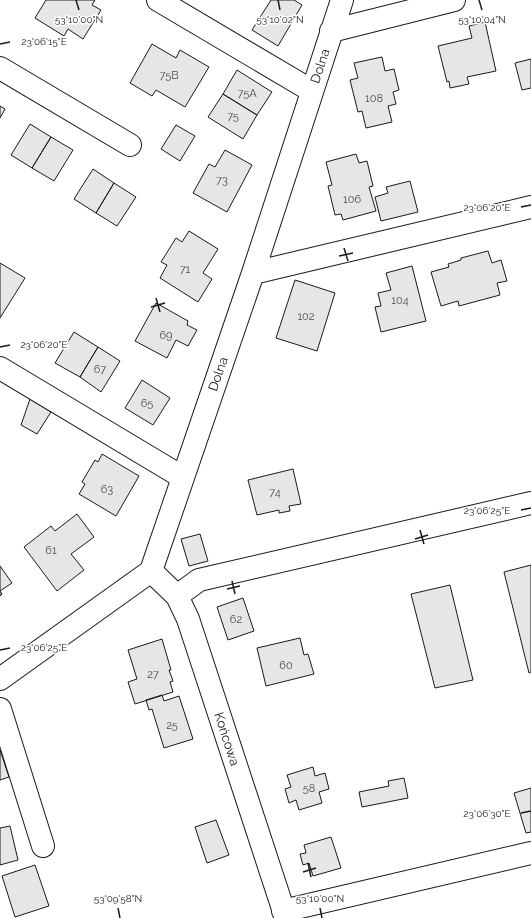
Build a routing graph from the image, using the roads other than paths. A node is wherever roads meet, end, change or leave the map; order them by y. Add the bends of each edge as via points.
1 (158, 0) edge
2 (342, 0) edge
3 (454, 0) edge
4 (331, 31) junction
5 (0, 68) edge
6 (312, 91) junction
7 (130, 145) dead end
8 (531, 207) edge
9 (253, 273) junction
10 (0, 368) edge
11 (182, 477) junction
12 (531, 503) edge
13 (151, 571) junction
14 (177, 596) junction
15 (0, 679) edge
16 (0, 709) edge
17 (43, 846) dead end
18 (531, 853) edge
19 (284, 915) edge

1 - 6 street
2 - 4 street, Dolna
3 - 4 street
4 - 6 street, Dolna
5 - 7 street
6 - 9 street, Dolna
8 - 9 street
9 - 11 street, Dolna
10 - 11 street
11 - 13 street, Dolna
12 - 14 street via 199,580
13 - 14 street, Końcowa
13 - 15 street
14 - 19 street, Końcowa via 188,619
16 - 17 street
18 - 19 street

